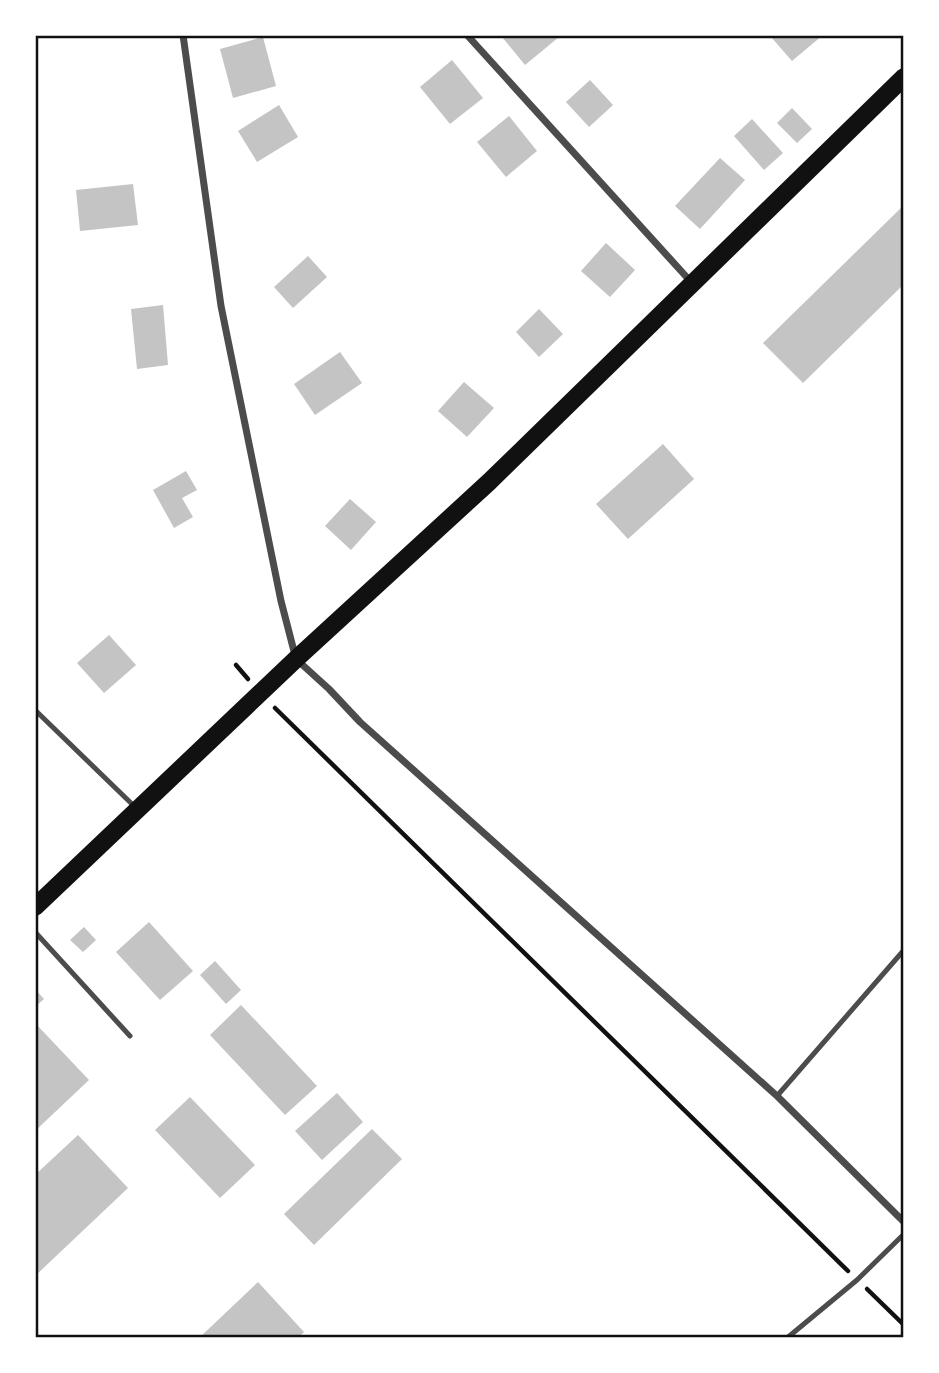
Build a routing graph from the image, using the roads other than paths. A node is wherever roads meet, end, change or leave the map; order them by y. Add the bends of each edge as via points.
1 (183, 35) edge
2 (467, 35) edge
3 (904, 77) edge
4 (693, 284) junction
5 (296, 659) junction
6 (35, 710) edge
7 (136, 809) junction
8 (35, 907) edge
9 (35, 932) edge
10 (904, 950) edge
11 (130, 1036) dead end
12 (777, 1096) junction
13 (904, 1222) edge
14 (904, 1234) edge
15 (786, 1338) edge

1 - 5 street via 221,306
2 - 4 street
3 - 4 main road
4 - 5 main road via 489,482
5 - 7 main road
5 - 12 street via 360,722
6 - 7 lane
7 - 8 main road
9 - 11 lane
10 - 12 lane
12 - 13 street
14 - 15 lane

